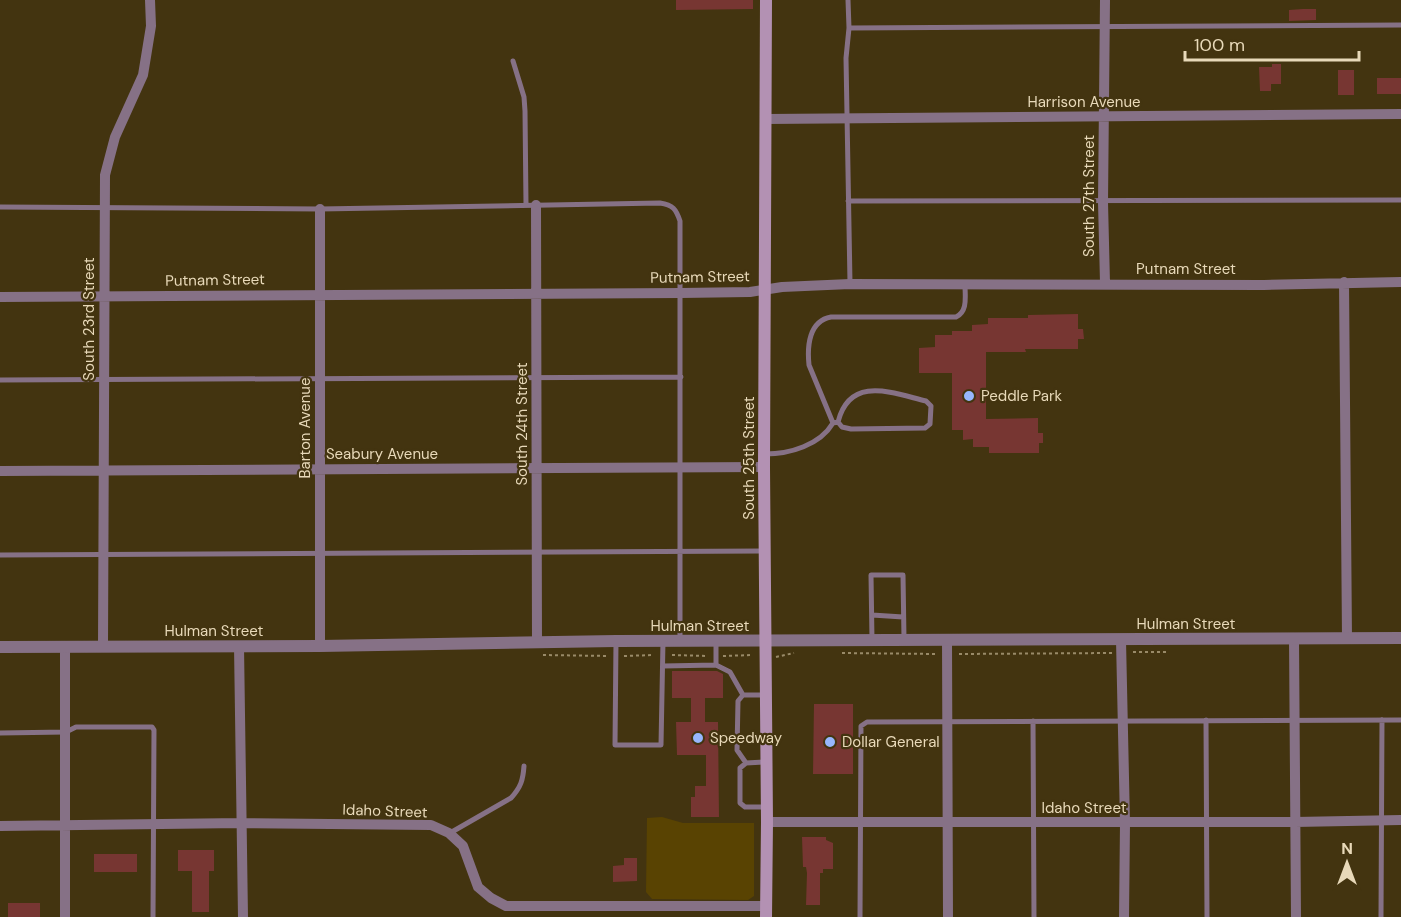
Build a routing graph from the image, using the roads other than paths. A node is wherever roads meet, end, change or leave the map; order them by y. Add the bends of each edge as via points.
1 (150, 0) edge
2 (766, 0) edge
3 (848, 0) edge
4 (1105, 0) edge
5 (1401, 25) edge
6 (1105, 26) junction
7 (849, 28) junction
8 (513, 61) dead end
9 (1401, 114) edge
10 (1104, 117) junction
11 (766, 119) junction
12 (847, 119) junction
13 (1401, 200) edge
14 (849, 201) junction
15 (1103, 202) junction
16 (531, 205) junction
17 (0, 207) edge
18 (104, 208) junction
19 (320, 209) junction
20 (1344, 282) junction
21 (1401, 282) edge
22 (965, 283) junction
23 (1105, 283) junction
24 (850, 284) junction
25 (765, 291) junction
26 (681, 293) junction
27 (320, 294) junction
28 (536, 294) junction
29 (105, 296) junction
30 (0, 297) edge
31 (681, 378) junction
32 (104, 379) junction
33 (537, 379) junction
34 (0, 380) edge
35 (320, 380) junction
36 (836, 423) junction
37 (764, 460) junction
38 (680, 467) junction
39 (537, 468) junction
40 (319, 469) junction
41 (104, 470) junction
42 (0, 471) edge
43 (764, 551) junction
44 (319, 552) junction
45 (537, 552) junction
46 (680, 552) junction
47 (103, 554) junction
48 (0, 555) edge
49 (872, 615) junction
50 (903, 617) junction
51 (1401, 638) edge
52 (1294, 639) junction
53 (1347, 639) junction
54 (872, 640) junction
55 (904, 640) junction
56 (947, 640) junction
57 (1121, 640) junction
58 (616, 641) junction
59 (663, 641) junction
60 (680, 641) junction
61 (716, 641) junction
62 (764, 641) junction
63 (537, 643) junction
64 (102, 646) junction
65 (239, 646) junction
66 (320, 646) junction
67 (0, 647) edge
68 (65, 648) junction
69 (716, 665) junction
70 (663, 666) junction
71 (743, 695) junction
72 (765, 695) junction
73 (1122, 720) junction
74 (1206, 720) junction
75 (1295, 720) junction
76 (1382, 720) junction
77 (1401, 720) edge
78 (1033, 721) junction
79 (948, 723) junction
80 (66, 732) junction
81 (0, 733) edge
82 (766, 762) junction
83 (746, 763) junction
84 (524, 766) dead end
85 (766, 807) junction
86 (1381, 820) junction
87 (1401, 820) edge
88 (767, 822) junction
89 (860, 822) junction
90 (949, 822) junction
91 (1034, 822) junction
92 (1206, 822) junction
93 (1295, 822) junction
94 (1125, 823) junction
95 (242, 824) junction
96 (153, 825) junction
97 (0, 826) edge
98 (66, 826) junction
99 (449, 834) junction
100 (766, 912) edge
101 (65, 917) edge
102 (153, 917) edge
103 (243, 917) edge
104 (860, 917) edge
105 (948, 917) edge
106 (1035, 917) edge
107 (1124, 917) edge
108 (1207, 917) edge
109 (1296, 917) edge
110 (1381, 917) edge

1 - 18 street, South 23rd Street via 151,26 143,75 110,154
2 - 11 main road, South 25th Street
3 - 7 lane
4 - 6 street, South 27th Street
5 - 6 lane
6 - 7 lane
6 - 10 street, South 27th Street
7 - 12 lane
8 - 16 lane via 524,97
9 - 10 street, Harrison Avenue
10 - 12 street, Harrison Avenue
10 - 15 street, South 27th Street
11 - 12 street, Harrison Avenue
11 - 25 main road, South 25th Street
12 - 14 lane
13 - 15 lane
14 - 15 lane
14 - 24 lane
15 - 23 street, South 27th Street
16 - 19 lane
16 - 26 lane via 671,205 680,221
16 - 28 street, South 24th Street
17 - 18 lane
18 - 19 lane
18 - 29 street, South 23rd Street
19 - 27 street, Barton Avenue
20 - 21 street, Putnam Street
20 - 23 street, Putnam Street
20 - 53 street
22 - 23 street, Putnam Street
22 - 24 street, Putnam Street
22 - 36 lane via 964,309 956,317 831,317 816,323 809,365
24 - 25 street, Putnam Street
25 - 26 street, Putnam Street
25 - 37 main road, South 25th Street
26 - 28 street, Putnam Street
26 - 31 lane
27 - 28 street, Putnam Street
27 - 29 street, Putnam Street
27 - 35 street, Barton Avenue
28 - 33 street, South 24th Street
29 - 30 street, Putnam Street
29 - 32 street, South 23rd Street
31 - 33 lane
31 - 38 lane
32 - 34 lane
32 - 35 lane
32 - 41 street, South 23rd Street
33 - 35 lane
33 - 39 street, South 24th Street
35 - 40 street, Barton Avenue
36 - 36 lane via 847,402 873,390 926,401 931,406 926,429 851,429
36 - 37 lane via 811,443
37 - 38 street, Seabury Avenue
37 - 43 main road, South 25th Street
38 - 39 street, Seabury Avenue
38 - 46 lane
39 - 40 street, Seabury Avenue
39 - 45 street, South 24th Street
40 - 41 street, Seabury Avenue
40 - 44 street, Barton Avenue
41 - 42 street, Seabury Avenue
41 - 47 street, South 23rd Street
43 - 46 lane
43 - 62 main road, South 25th Street
44 - 45 lane
44 - 47 lane
44 - 66 street, Barton Avenue
45 - 46 lane
45 - 63 street, South 24th Street
46 - 60 lane
47 - 48 lane
47 - 64 street, South 23rd Street
49 - 50 lane
49 - 50 lane via 871,575 903,575
49 - 54 lane
50 - 55 lane
51 - 53 street, Hulman Street
52 - 53 street, Hulman Street
52 - 57 street, Hulman Street
52 - 75 street
54 - 55 street, Hulman Street
54 - 62 street, Hulman Street
55 - 56 street, Hulman Street
56 - 57 street, Hulman Street
56 - 79 street
57 - 73 street
58 - 59 street, Hulman Street
58 - 63 street, Hulman Street
58 - 70 lane via 615,745 661,745
59 - 60 street, Hulman Street
59 - 70 lane
60 - 61 street, Hulman Street
61 - 62 street, Hulman Street
61 - 69 lane
62 - 72 main road, South 25th Street
63 - 66 street, Hulman Street
64 - 65 street, Hulman Street
64 - 68 street, Hulman Street
65 - 66 street, Hulman Street
65 - 95 street
67 - 68 street, Hulman Street
68 - 80 street
69 - 70 lane
69 - 71 lane via 729,671
71 - 72 lane
71 - 83 lane via 738,702 737,750
72 - 82 main road, South 25th Street
73 - 74 lane
73 - 78 lane
73 - 94 street
74 - 75 lane
74 - 92 lane
75 - 76 lane
75 - 93 street
76 - 77 lane
76 - 86 lane
78 - 79 lane
78 - 91 lane
79 - 89 lane via 867,722 861,726
79 - 90 street
80 - 81 lane
80 - 96 lane via 75,727 152,726
80 - 98 street
82 - 83 lane
82 - 85 main road, South 25th Street
83 - 85 lane via 740,768 740,803 744,807
84 - 99 lane via 523,781 511,798
85 - 88 main road, South 25th Street
86 - 87 street, Idaho Street
86 - 93 street, Idaho Street
86 - 110 lane
88 - 89 street, Idaho Street
88 - 100 main road, South 25th Street
89 - 90 street, Idaho Street
89 - 104 lane
90 - 91 street, Idaho Street
90 - 105 street
91 - 94 street, Idaho Street
91 - 106 lane
92 - 93 street, Idaho Street
92 - 94 street, Idaho Street
92 - 108 lane
93 - 109 street
94 - 107 street
95 - 96 street, Idaho Street
95 - 99 street, Idaho Street via 431,825
95 - 103 street
96 - 98 street, Idaho Street
96 - 102 lane
97 - 98 street, Idaho Street
98 - 101 street
99 - 100 street via 463,846 478,887 506,906

